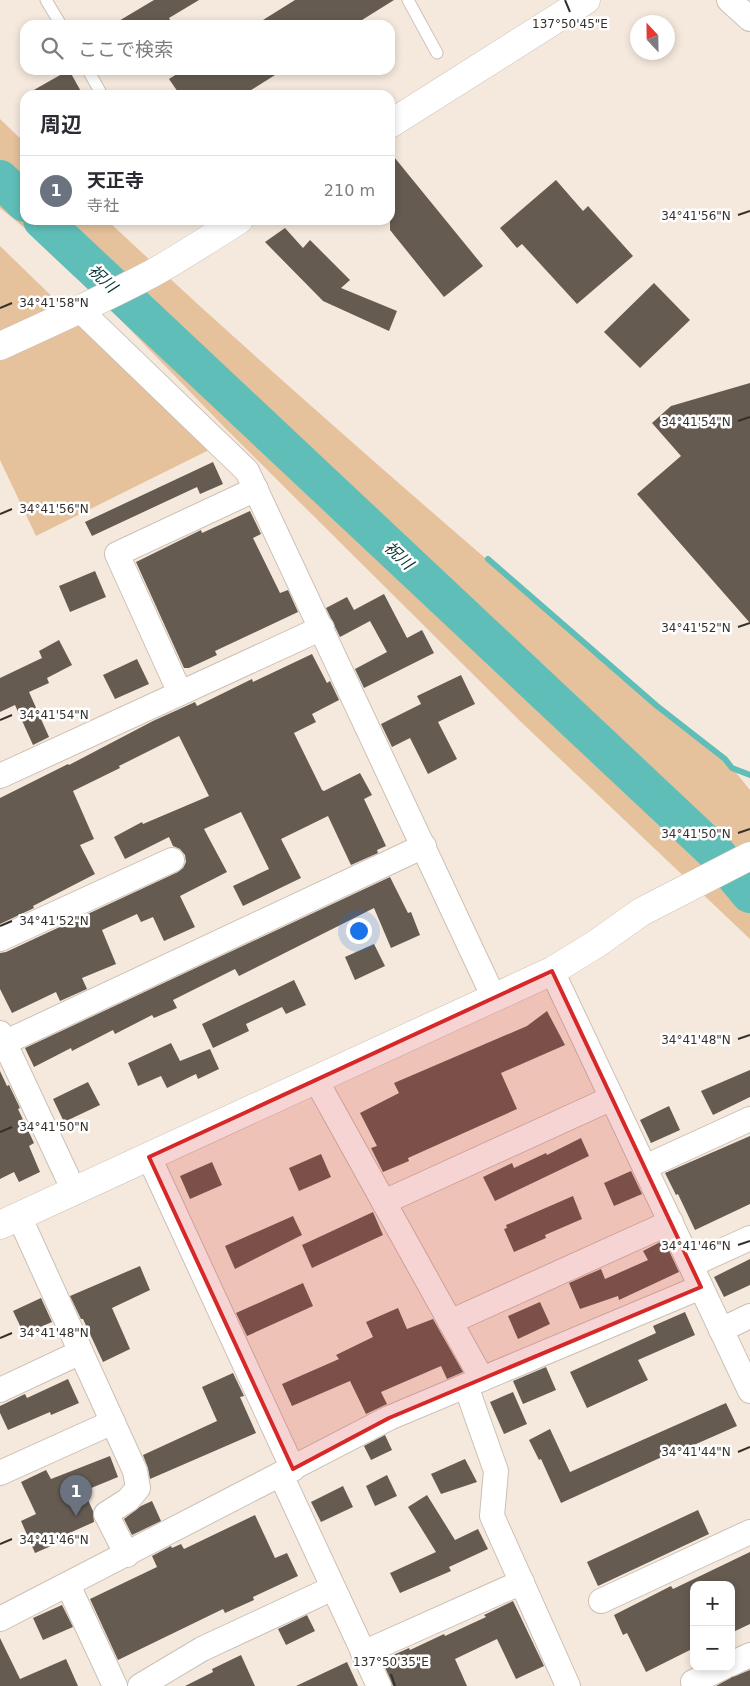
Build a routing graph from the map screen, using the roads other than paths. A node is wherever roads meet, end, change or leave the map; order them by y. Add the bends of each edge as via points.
1 (46, 0) edge
2 (408, 0) edge
3 (586, 0) edge
4 (729, 0) edge
5 (750, 18) edge
6 (58, 20) edge
7 (437, 53) dead end
8 (91, 75) edge
9 (99, 90) edge
10 (395, 121) edge
11 (231, 225) edge
12 (83, 308) junction
13 (0, 346) edge
14 (256, 489) junction
15 (322, 628) junction
16 (180, 693) junction
17 (0, 776) edge
18 (424, 846) junction
19 (750, 856) edge
20 (172, 860) dead end
21 (0, 939) edge
22 (552, 971) junction
23 (494, 998) junction
24 (4, 1050) edge
25 (316, 1080) junction
26 (612, 1098) junction
27 (750, 1119) edge
28 (149, 1157) junction
29 (645, 1167) junction
30 (74, 1191) junction
31 (384, 1202) junction
32 (10, 1220) edge
33 (671, 1222) junction
34 (750, 1238) edge
35 (691, 1265) junction
36 (701, 1287) junction
37 (750, 1316) edge
38 (450, 1322) junction
39 (721, 1330) junction
40 (81, 1352) junction
41 (474, 1382) junction
42 (0, 1390) edge
43 (750, 1391) edge
44 (113, 1422) junction
45 (287, 1472) junction
46 (0, 1473) edge
47 (750, 1532) edge
48 (127, 1555) junction
49 (522, 1582) junction
50 (68, 1585) junction
51 (333, 1588) junction
52 (601, 1601) dead end
53 (0, 1619) edge
54 (364, 1653) junction
55 (750, 1655) edge
56 (735, 1662) edge
57 (716, 1671) edge
58 (693, 1682) dead end
59 (115, 1686) edge
60 (140, 1686) edge
61 (379, 1686) edge
62 (568, 1686) edge

1 - 6 lane
2 - 7 lane
3 - 10 street
4 - 5 street
8 - 9 lane
11 - 12 street via 150,274
12 - 13 street
12 - 14 street via 247,471
14 - 15 street
14 - 16 street via 117,554
15 - 16 street
15 - 18 street
16 - 17 street
18 - 23 street
18 - 24 street
19 - 22 street via 641,912
20 - 21 street
22 - 23 street
22 - 26 street
23 - 25 street
24 - 30 street
25 - 28 street
25 - 31 street
26 - 29 street
26 - 31 street
27 - 29 street
28 - 30 street
28 - 45 street
29 - 33 street
30 - 32 street
31 - 38 street
32 - 40 street
33 - 35 street
33 - 38 street
34 - 35 street
35 - 36 street
36 - 39 street
36 - 41 street
37 - 39 street
38 - 41 street
39 - 43 street
40 - 42 street
40 - 44 street
41 - 45 street via 389,1418
41 - 49 street via 496,1471 492,1516
44 - 46 street
44 - 48 street via 135,1470 138,1488 128,1500 106,1514
45 - 48 street
45 - 51 street
47 - 52 street
48 - 50 street
49 - 54 street
49 - 62 street
50 - 53 street
50 - 59 street
51 - 54 street
51 - 60 street via 202,1649
54 - 61 street
55 - 56 street
57 - 58 street

